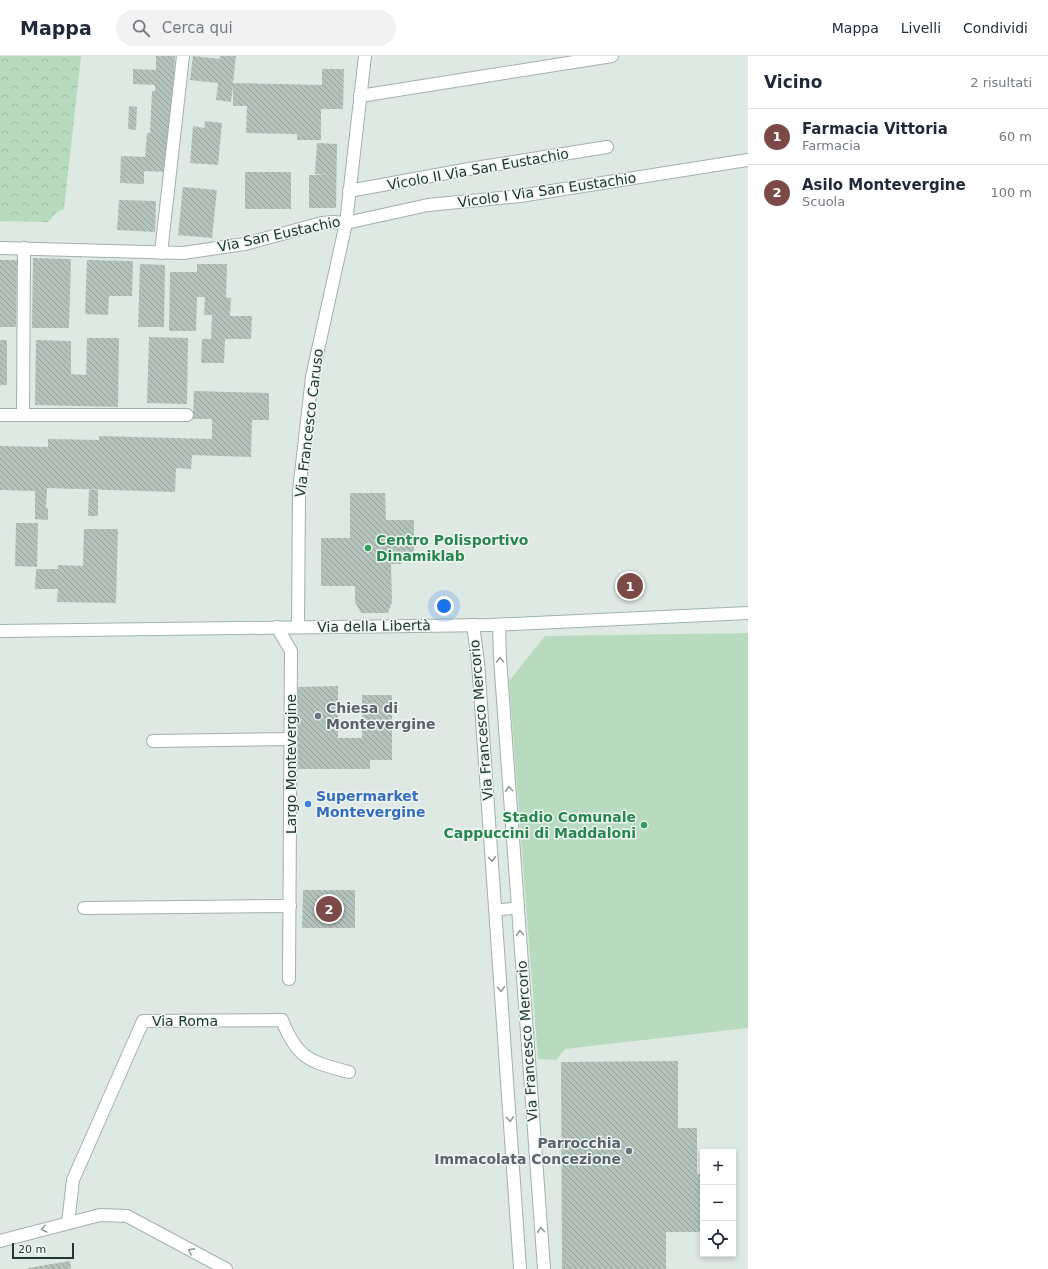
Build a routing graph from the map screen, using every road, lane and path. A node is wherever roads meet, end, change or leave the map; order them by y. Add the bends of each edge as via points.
1 (183, 56) edge
2 (365, 56) edge
3 (612, 56) edge
4 (360, 96) junction
5 (607, 147) dead end
6 (748, 160) edge
7 (349, 192) junction
8 (346, 223) junction
9 (0, 248) edge
10 (24, 248) junction
11 (161, 253) junction
12 (0, 415) edge
13 (23, 415) junction
14 (187, 415) dead end
15 (748, 614) edge
16 (472, 625) junction
17 (499, 625) junction
18 (276, 627) junction
19 (298, 627) junction
20 (0, 631) edge
21 (291, 739) junction
22 (152, 741) dead end
23 (290, 906) junction
24 (84, 908) dead end
25 (518, 908) junction
26 (495, 910) junction
27 (289, 979) dead end
28 (349, 1072) dead end
29 (68, 1223) junction
30 (0, 1240) edge
31 (226, 1269) edge
32 (520, 1269) edge
33 (544, 1269) edge

1 - 11 street
2 - 4 street, Via San Eustachio
3 - 4 street
4 - 7 street, Via San Eustachio
5 - 7 street, Vicolo II Via San Eustachio via 469,169
6 - 8 street, Vicolo I Via San Eustachio via 520,196 428,205
7 - 8 street, Via San Eustachio
8 - 11 street, Via San Eustachio via 322,224 245,244 183,253
8 - 19 street, Via Francesco Caruso via 312,377 299,491
9 - 10 street, Via San Eustachio
10 - 11 street, Via San Eustachio
10 - 13 street
12 - 13 street
13 - 14 street
15 - 17 street, Via della Libertà
16 - 17 street, Via della Libertà
16 - 19 street, Via della Libertà
16 -> 26 street, Via Francesco Mercorio via 478,662
25 -> 17 street, Via Francesco Mercorio
18 - 19 street, Via della Libertà
18 - 20 street, Via della Libertà
18 - 21 street, Largo Montevergine via 291,651
21 - 22 street
21 - 23 street, Largo Montevergine
23 - 24 street
23 - 27 street, Largo Montevergine
25 - 26 lane
33 -> 25 street, Via Francesco Mercorio
26 -> 32 street, Via Francesco Mercorio
28 - 29 street, Via Roma via 310,1060 289,1037 282,1020 144,1021 73,1180
29 -> 30 street
31 -> 29 street via 127,1216 100,1215

